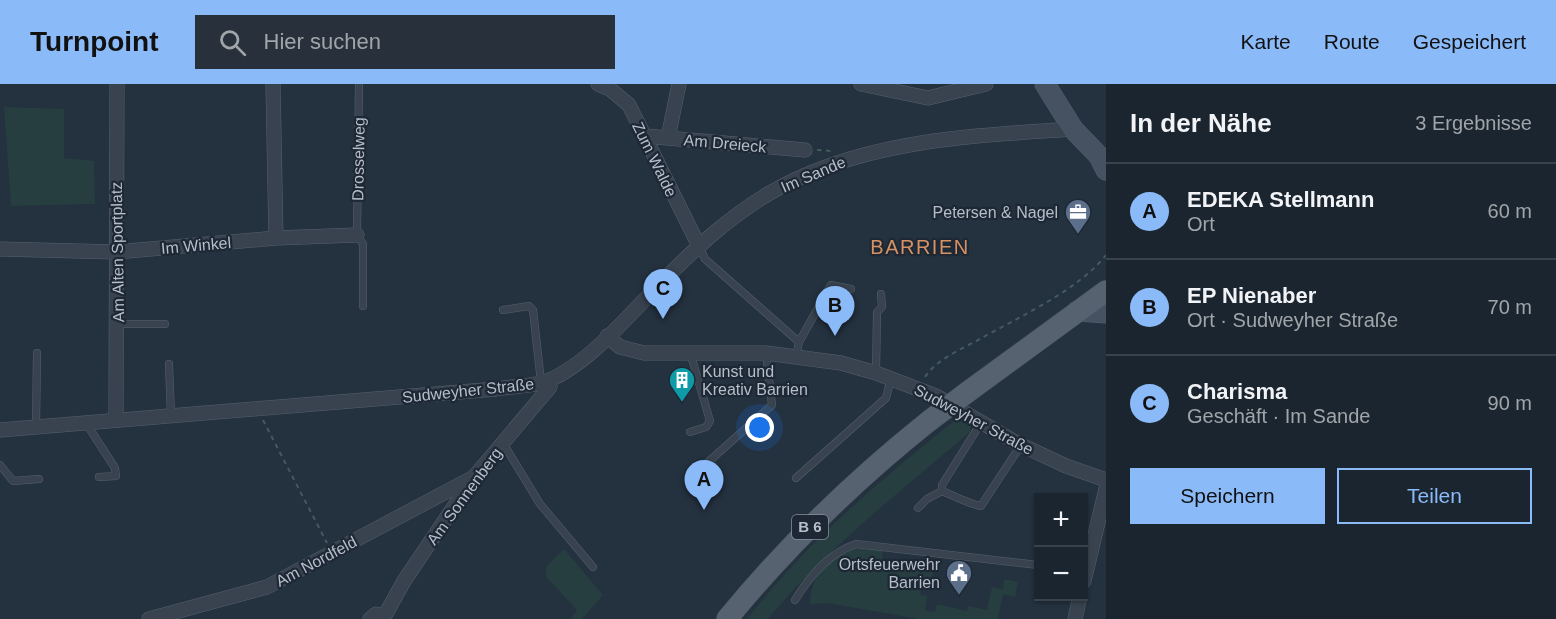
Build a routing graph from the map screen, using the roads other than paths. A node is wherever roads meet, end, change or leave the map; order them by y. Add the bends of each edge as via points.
1 (117, 84) edge
2 (273, 84) edge
3 (359, 84) edge
4 (598, 84) edge
5 (678, 84) edge
6 (861, 84) edge
7 (986, 84) edge
8 (1045, 84) edge
9 (1072, 129) junction
10 (645, 136) junction
11 (668, 138) junction
12 (805, 150) road end
13 (1106, 171) edge
14 (357, 235) junction
15 (276, 238) junction
16 (699, 246) junction
17 (0, 249) edge
18 (116, 252) junction
19 (851, 289) dead end
20 (1106, 291) edge
21 (881, 294) dead end
22 (363, 306) dead end
23 (503, 310) dead end
24 (1077, 311) junction
25 (1106, 314) edge
26 (118, 324) junction
27 (165, 324) dead end
28 (607, 336) junction
29 (799, 342) junction
30 (690, 352) junction
31 (37, 353) dead end
32 (766, 353) junction
33 (796, 357) junction
34 (169, 364) dead end
35 (876, 373) junction
36 (891, 378) junction
37 (545, 381) junction
38 (171, 416) junction
39 (116, 420) junction
40 (982, 422) junction
41 (86, 423) junction
42 (36, 427) junction
43 (0, 430) edge
44 (690, 432) dead end
45 (503, 443) junction
46 (1022, 445) junction
47 (0, 465) edge
48 (697, 472) dead end
49 (99, 477) dead end
50 (474, 477) junction
51 (796, 478) dead end
52 (39, 479) dead end
53 (1106, 480) edge
54 (1106, 489) edge
55 (942, 491) junction
56 (918, 508) dead end
57 (1088, 559) edge
58 (1034, 565) edge
59 (593, 567) dead end
60 (795, 600) dead end
61 (1079, 601) edge
62 (384, 618) edge
63 (149, 619) edge
64 (370, 619) edge
65 (728, 619) edge
66 (1075, 619) edge

1 - 18 street, Am Alten Sportplatz
2 - 15 street
3 - 14 lane, Drosselweg
4 - 10 street, Zum Walde via 629,105
5 - 11 street
6 - 7 street via 928,98
8 - 9 street
9 - 13 street via 1099,156
9 - 16 street, Im Sande via 906,146 844,161 767,195
10 - 11 street, Am Dreieck
10 - 16 street, Zum Walde
11 - 12 street, Am Dreieck
14 - 15 street, Im Winkel
14 - 22 lane, Drosselweg via 363,244
15 - 18 street, Im Winkel
16 - 28 street, Im Sande
16 - 29 lane via 705,260
17 - 18 street, Im Winkel
18 - 26 street, Am Alten Sportplatz
19 - 29 lane via 831,285
20 - 24 main road, B 6
21 - 35 lane
23 - 37 lane via 529,306 533,310
24 - 25 street
24 - 65 main road, B 6, bridge via 929,422 857,483 775,563
26 - 27 lane
26 - 39 street, Am Alten Sportplatz
28 - 30 street, Sudweyher Straße via 620,348 644,353
28 - 37 street, Sudweyher Straße via 576,363
29 - 33 lane
30 - 32 street, Sudweyher Straße
30 - 44 lane via 710,421 706,427
31 - 42 lane
32 - 33 street, Sudweyher Straße
32 - 48 lane via 772,405
33 - 35 street, Sudweyher Straße
34 - 38 lane
35 - 36 street, Sudweyher Straße
36 - 40 street, Sudweyher Straße via 918,387
36 - 51 lane via 886,398
37 - 38 street, Sudweyher Straße via 496,389
37 - 45 street, Am Sonnenberg via 550,387
38 - 39 street, Sudweyher Straße
39 - 41 street, Sudweyher Straße
40 - 46 street, Sudweyher Straße
40 - 55 lane via 942,484
41 - 42 street, Sudweyher Straße
41 - 49 lane via 116,468 116,476
42 - 43 street, Sudweyher Straße
45 - 50 street, Am Sonnenberg
45 - 59 lane via 540,504
46 - 53 street, Sudweyher Straße
46 - 55 lane via 981,506
47 - 52 lane via 13,481
50 - 62 street, Am Sonnenberg via 404,581
50 - 63 street, Am Nordfeld via 267,587
54 - 57 street
55 - 56 lane
58 - 60 lane via 856,544 834,555 806,582
61 - 66 street
62 - 64 street via 376,614

